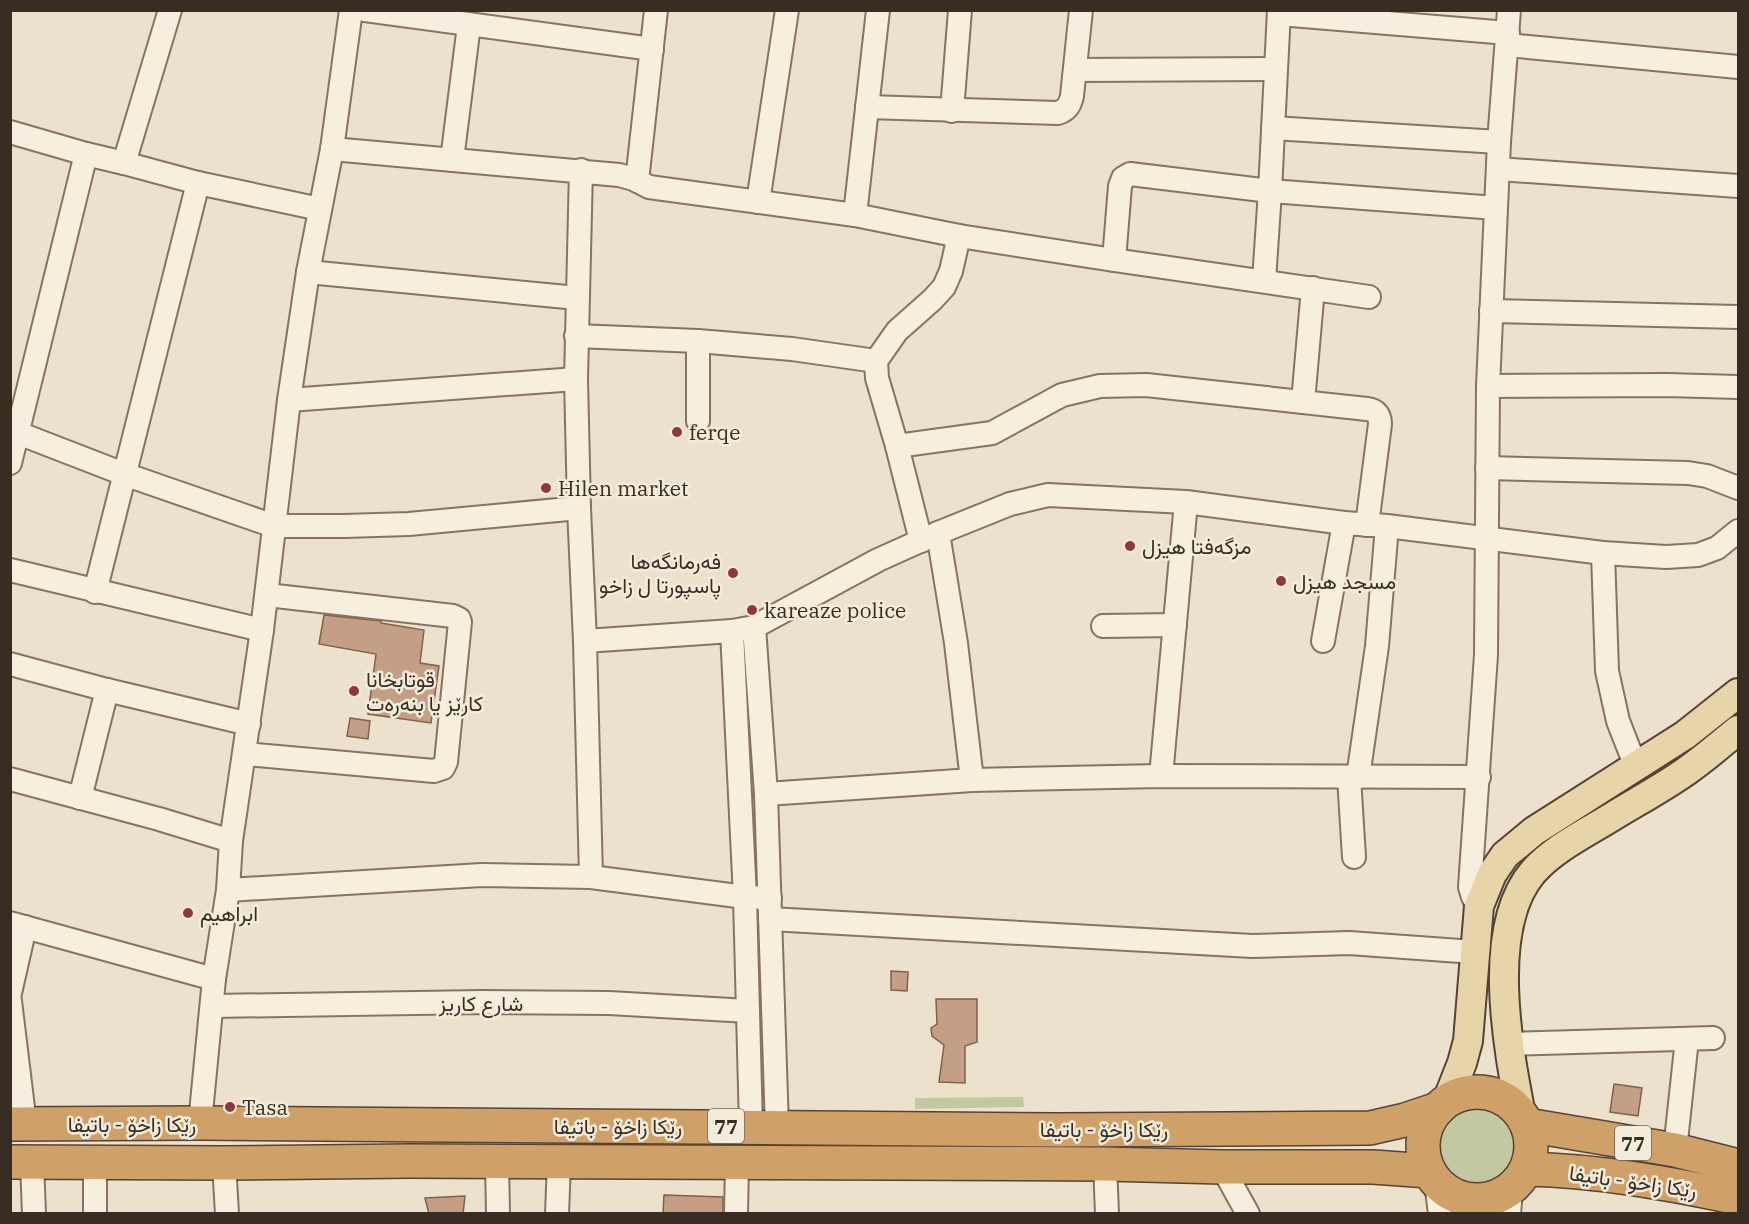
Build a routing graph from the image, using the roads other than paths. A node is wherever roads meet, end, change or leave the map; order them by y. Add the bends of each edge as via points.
1 (171, 10) edge
2 (351, 10) edge
3 (364, 10) edge
4 (656, 10) edge
5 (787, 10) edge
6 (878, 10) edge
7 (960, 10) edge
8 (1082, 10) edge
9 (1279, 12) edge
10 (466, 19) edge
11 (1508, 29) edge
12 (652, 49) junction
13 (1738, 67) edge
14 (1276, 69) junction
15 (1075, 70) junction
16 (867, 107) junction
17 (952, 111) junction
18 (1273, 128) junction
19 (10, 132) edge
20 (1499, 142) junction
21 (332, 149) junction
22 (86, 154) junction
23 (452, 160) junction
24 (124, 162) junction
25 (1498, 169) junction
26 (581, 170) junction
27 (637, 181) junction
28 (198, 183) junction
29 (1738, 186) edge
30 (1270, 191) junction
31 (758, 202) junction
32 (320, 208) junction
33 (1496, 208) junction
34 (855, 215) junction
35 (959, 236) junction
36 (1114, 260) junction
37 (308, 272) junction
38 (1264, 281) junction
39 (1313, 288) junction
40 (1369, 297) dead end
41 (577, 298) junction
42 (1491, 311) junction
43 (1738, 317) edge
44 (576, 336) junction
45 (698, 340) junction
46 (876, 361) junction
47 (576, 379) junction
48 (1488, 386) junction
49 (1738, 387) edge
50 (289, 400) junction
51 (1303, 402) junction
52 (18, 403) edge
53 (698, 421) dead end
54 (18, 433) junction
55 (897, 446) junction
56 (10, 463) edge
57 (1487, 468) junction
58 (124, 474) junction
59 (1738, 488) edge
60 (1186, 502) junction
61 (579, 508) junction
62 (1344, 523) junction
63 (1377, 525) junction
64 (274, 526) junction
65 (929, 537) junction
66 (1737, 537) edge
67 (1487, 539) junction
68 (1603, 553) junction
69 (10, 570) edge
70 (95, 592) junction
71 (267, 595) junction
72 (1175, 625) junction
73 (1103, 626) dead end
74 (754, 627) junction
75 (262, 630) junction
76 (732, 631) junction
77 (585, 641) junction
78 (1323, 641) dead end
79 (10, 664) edge
80 (106, 690) junction
81 (1738, 693) edge
82 (249, 724) junction
83 (1738, 730) edge
84 (245, 754) junction
85 (1636, 767) junction
86 (1161, 776) junction
87 (1354, 777) junction
88 (1479, 777) junction
89 (10, 779) edge
90 (972, 780) junction
91 (766, 794) junction
92 (80, 798) junction
93 (231, 841) junction
94 (1354, 857) dead end
95 (591, 877) junction
96 (228, 890) junction
97 (745, 897) junction
98 (1479, 906) junction
99 (770, 909) junction
100 (18, 925) edge
101 (1474, 952) junction
102 (214, 979) junction
103 (10, 993) edge
104 (10, 1001) edge
105 (213, 1006) junction
106 (748, 1011) junction
107 (1713, 1038) dead end
108 (1688, 1039) junction
109 (1468, 1041) junction
110 (1509, 1044) junction
111 (1442, 1105) junction
112 (1524, 1120) junction
113 (200, 1123) junction
114 (18, 1124) edge
115 (764, 1127) junction
116 (1370, 1128) junction
117 (1576, 1133) junction
118 (1675, 1150) junction
119 (496, 1161) junction
120 (21, 1162) edge
121 (559, 1162) junction
122 (737, 1162) junction
123 (94, 1163) junction
124 (224, 1163) junction
125 (1105, 1164) junction
126 (1738, 1166) edge
127 (1222, 1167) junction
128 (1373, 1167) junction
129 (1580, 1171) junction
130 (1435, 1189) edge
131 (1516, 1191) edge
132 (1738, 1198) edge
133 (34, 1214) edge
134 (95, 1214) edge
135 (226, 1214) edge
136 (498, 1214) edge
137 (557, 1214) edge
138 (736, 1214) edge
139 (1107, 1214) edge
140 (1248, 1214) edge

1 - 24 street
2 - 21 street
3 - 10 street
4 - 12 street
5 - 31 street
6 - 16 street
7 - 17 street
8 - 15 street
9 - 11 street
9 - 14 street
10 - 12 street
10 - 23 street
11 - 13 street
11 - 20 street
12 - 27 street
14 - 15 street
14 - 18 street
15 - 17 street via 1070,103 1058,113
16 - 17 street
16 - 34 street
18 - 20 street
18 - 30 street
19 - 22 street
20 - 25 street
21 - 23 street
21 - 32 street
22 - 24 street
22 - 52 street
23 - 26 street
24 - 28 street
25 - 29 street
25 - 33 street
26 - 27 street
26 - 41 street
27 - 31 street via 649,187
28 - 32 street
28 - 58 street
30 - 33 street
30 - 36 street via 1127,176 1120,186
30 - 38 street
31 - 34 street
32 - 37 street
33 - 42 street
34 - 35 street
35 - 36 street
35 - 46 street via 944,287 897,331
36 - 38 street
37 - 41 street
37 - 50 street
38 - 39 street
39 - 40 street
39 - 51 street
41 - 44 street
42 - 43 street
42 - 48 street
44 - 45 street
44 - 47 street
45 - 46 street
45 - 53 street
46 - 55 street via 877,378
47 - 50 street
47 - 61 street
48 - 49 street
48 - 57 street
50 - 64 street
51 - 55 street via 1146,385 1100,386 1062,394 992,433
51 - 63 street via 1372,410 1380,418
52 - 54 street
54 - 56 street
54 - 58 street
55 - 65 street
57 - 59 street via 1688,473
57 - 67 street
58 - 64 street
58 - 70 street
60 - 62 street
60 - 65 street via 1048,495 1010,504
60 - 72 street
61 - 64 street via 409,524
61 - 77 street
62 - 63 street
62 - 78 street
63 - 67 street
63 - 87 street via 1377,646
64 - 71 street
65 - 74 street
65 - 90 street via 956,643
66 - 68 street via 1717,548 1683,558
67 - 68 street
67 - 88 street
68 - 85 street via 1607,671 1618,721
69 - 70 street
70 - 75 street
71 - 75 street
71 - 84 street via 459,618 446,762 435,771
72 - 73 street
72 - 86 street
74 - 76 street
74 - 91 street
75 - 82 street
76 - 77 street
76 - 97 street
77 - 95 street
79 - 80 street
80 - 82 street
80 - 92 street
81 - 85 main road
82 - 84 street
83 - 110 main road via 1684,772 1556,852 1533,872 1515,901 1506,935
84 - 93 street
85 - 98 main road via 1520,841 1492,874
86 - 87 street
86 - 90 street
87 - 88 street
87 - 94 street
88 - 98 street via 1470,887
89 - 92 street
90 - 91 street
91 - 99 street
92 - 93 street
93 - 96 street
95 - 96 street via 482,875
95 - 97 street
96 - 102 street
97 - 99 street
97 - 106 street
98 - 101 main road
99 - 101 street via 1252,946 1349,943
99 - 115 street
100 - 102 street
100 - 103 street
101 - 109 main road
102 - 105 street
104 - 114 street
105 - 106 street, شارع كاريز via 609,1003
105 - 113 street
106 - 115 street
107 - 108 street
108 - 110 street
108 - 118 street
109 - 110 main road via 1475,1053 1488,1058 1501,1054
109 - 111 main road
110 - 112 main road
111 - 112 highway via 1462,1094 1479,1092 1510,1103
111 - 116 highway, رێکا زاخۆ - باتیفا / 77 via 1405,1120
111 - 130 highway via 1430,1120 1423,1145
112 - 117 highway, رێکا زاخۆ - باتیفا / 77
112 - 131 highway via 1532,1147
113 - 114 highway, رێکا زاخۆ - باتیفا / 77
113 - 115 highway, رێکا زاخۆ - باتیفا / 77
115 - 116 highway, رێکا زاخۆ - باتیفا / 77
116 - 128 highway via 1383,1147 1381,1158
117 - 118 highway, رێکا زاخۆ - باتیفا / 77
117 - 129 highway via 1571,1149
118 - 126 highway, رێکا زاخۆ - باتیفا / 77
119 - 121 highway, رێکا زاخۆ - باتیفا / 77
119 - 124 highway, رێکا زاخۆ - باتیفا / 77
119 - 136 street
120 - 123 highway, رێکا زاخۆ - باتیفا / 77
120 - 133 street
121 - 122 highway, رێکا زاخۆ - باتیفا / 77
121 - 137 street
122 - 125 highway, رێکا زاخۆ - باتیفا / 77
122 - 138 street
123 - 124 highway, رێکا زاخۆ - باتیفا / 77
123 - 134 street
124 - 135 street
125 - 127 highway, رێکا زاخۆ - باتیفا / 77
125 - 139 street
127 - 128 highway, رێکا زاخۆ - باتیفا / 77
127 - 140 street
128 - 130 highway, رێکا زاخۆ - باتیفا / 77
129 - 131 highway, رێکا زاخۆ - باتیفا / 77
129 - 132 highway, رێکا زاخۆ - باتیفا / 77
130 - 131 highway via 1481,1201

